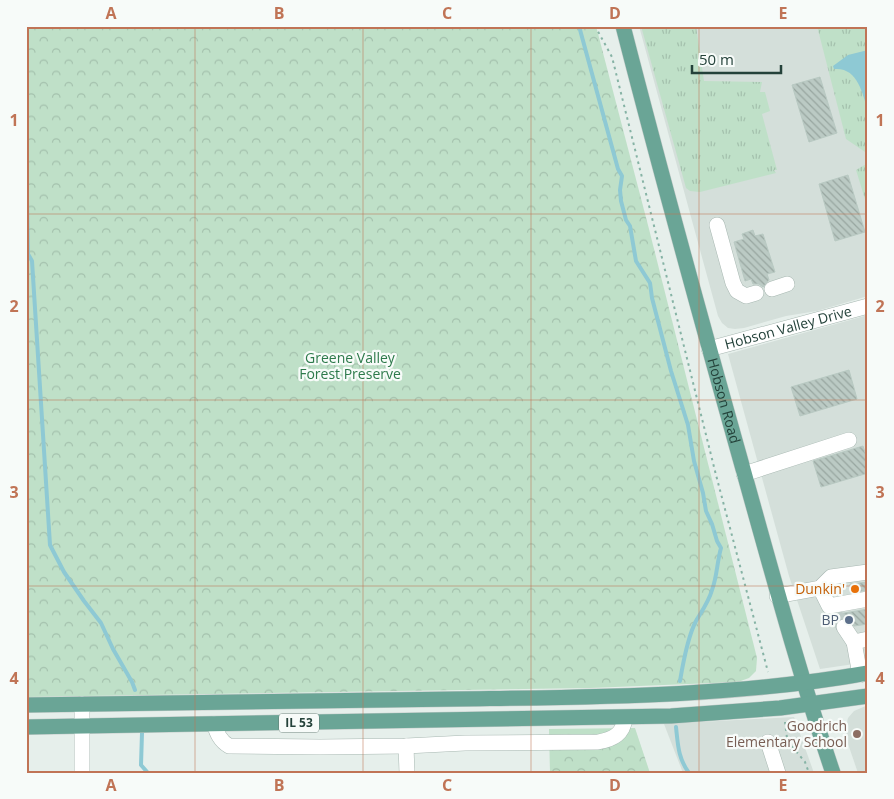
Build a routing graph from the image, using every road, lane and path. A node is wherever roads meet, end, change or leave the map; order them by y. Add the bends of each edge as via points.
1 (595, 26) edge
2 (623, 26) edge
3 (717, 225) dead end
4 (787, 284) dead end
5 (772, 288) dead end
6 (756, 293) dead end
7 (868, 306) edge
8 (709, 349) junction
9 (848, 440) dead end
10 (744, 474) junction
11 (868, 572) edge
12 (820, 588) junction
13 (778, 596) junction
14 (868, 599) edge
15 (844, 627) tunnel mouth
16 (861, 641) edge
17 (766, 667) dead end
18 (864, 674) edge
19 (803, 682) junction
20 (868, 696) edge
21 (82, 704) junction
22 (810, 704) junction
23 (26, 705) edge
24 (625, 718) junction
25 (784, 720) dead end
26 (214, 724) junction
27 (82, 726) junction
28 (26, 727) edge
29 (768, 742) dead end
30 (406, 746) junction
31 (82, 773) edge
32 (407, 773) edge
33 (778, 773) edge
34 (809, 773) edge
35 (833, 773) edge

1 - 17 path via 612,57
2 - 8 main road, Hobson Road
3 - 6 street via 737,292 746,296
4 - 5 street
7 - 8 street, Hobson Valley Drive
8 - 10 main road, Hobson Road
9 - 10 street
10 - 13 main road, Hobson Road
11 - 12 street via 831,577
12 - 13 street
12 - 14 street via 832,611
13 - 19 main road, Hobson Road
15 - 16 street
16 - 18 street
18 - 19 main road, IL 53
19 - 21 main road, IL 53 via 735,690 595,697
19 - 22 main road, Hobson Road
20 - 22 main road, IL 53
21 - 23 main road, IL 53
21 - 27 street
22 - 24 main road, IL 53
22 - 35 main road, Hobson Road
24 - 26 main road, IL 53
24 - 30 street via 621,732 598,742
25 - 34 path via 787,738
26 - 27 main road, IL 53
26 - 30 street via 218,736 229,746
27 - 28 main road, IL 53
27 - 31 street
29 - 33 street
30 - 32 street

